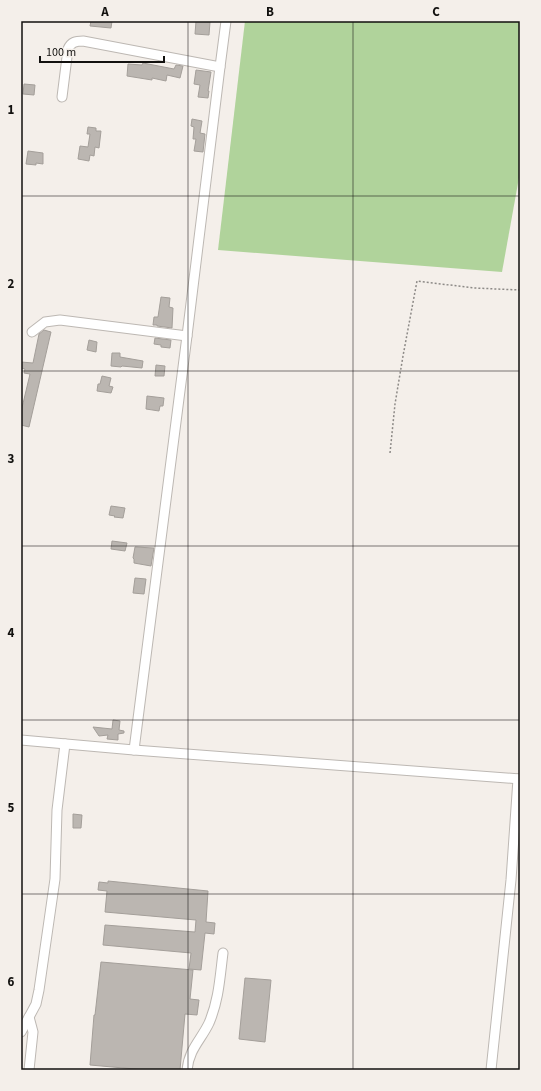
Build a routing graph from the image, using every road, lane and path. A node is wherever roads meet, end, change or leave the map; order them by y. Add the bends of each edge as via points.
1 (226, 21) edge
2 (220, 67) junction
3 (62, 97) dead end
4 (520, 290) edge
5 (32, 332) dead end
6 (187, 336) junction
7 (390, 453) dead end
8 (21, 740) edge
9 (65, 744) junction
10 (134, 750) junction
11 (519, 779) edge
12 (515, 880) edge
13 (223, 953) dead end
14 (29, 1017) junction
15 (21, 1032) edge
16 (29, 1070) edge
17 (187, 1070) edge
18 (491, 1070) edge

1 - 2 street
2 - 3 street via 75,41 68,49
2 - 6 street
4 - 7 path via 474,288 417,281 396,397
5 - 6 street via 44,322 60,320
6 - 10 street
8 - 9 street
9 - 10 street
9 - 14 street via 59,793 54,891 39,990 36,1004
10 - 11 street
11 - 12 street
12 - 18 street
13 - 17 street via 215,1007 189,1058
14 - 15 street
14 - 16 street via 34,1032

